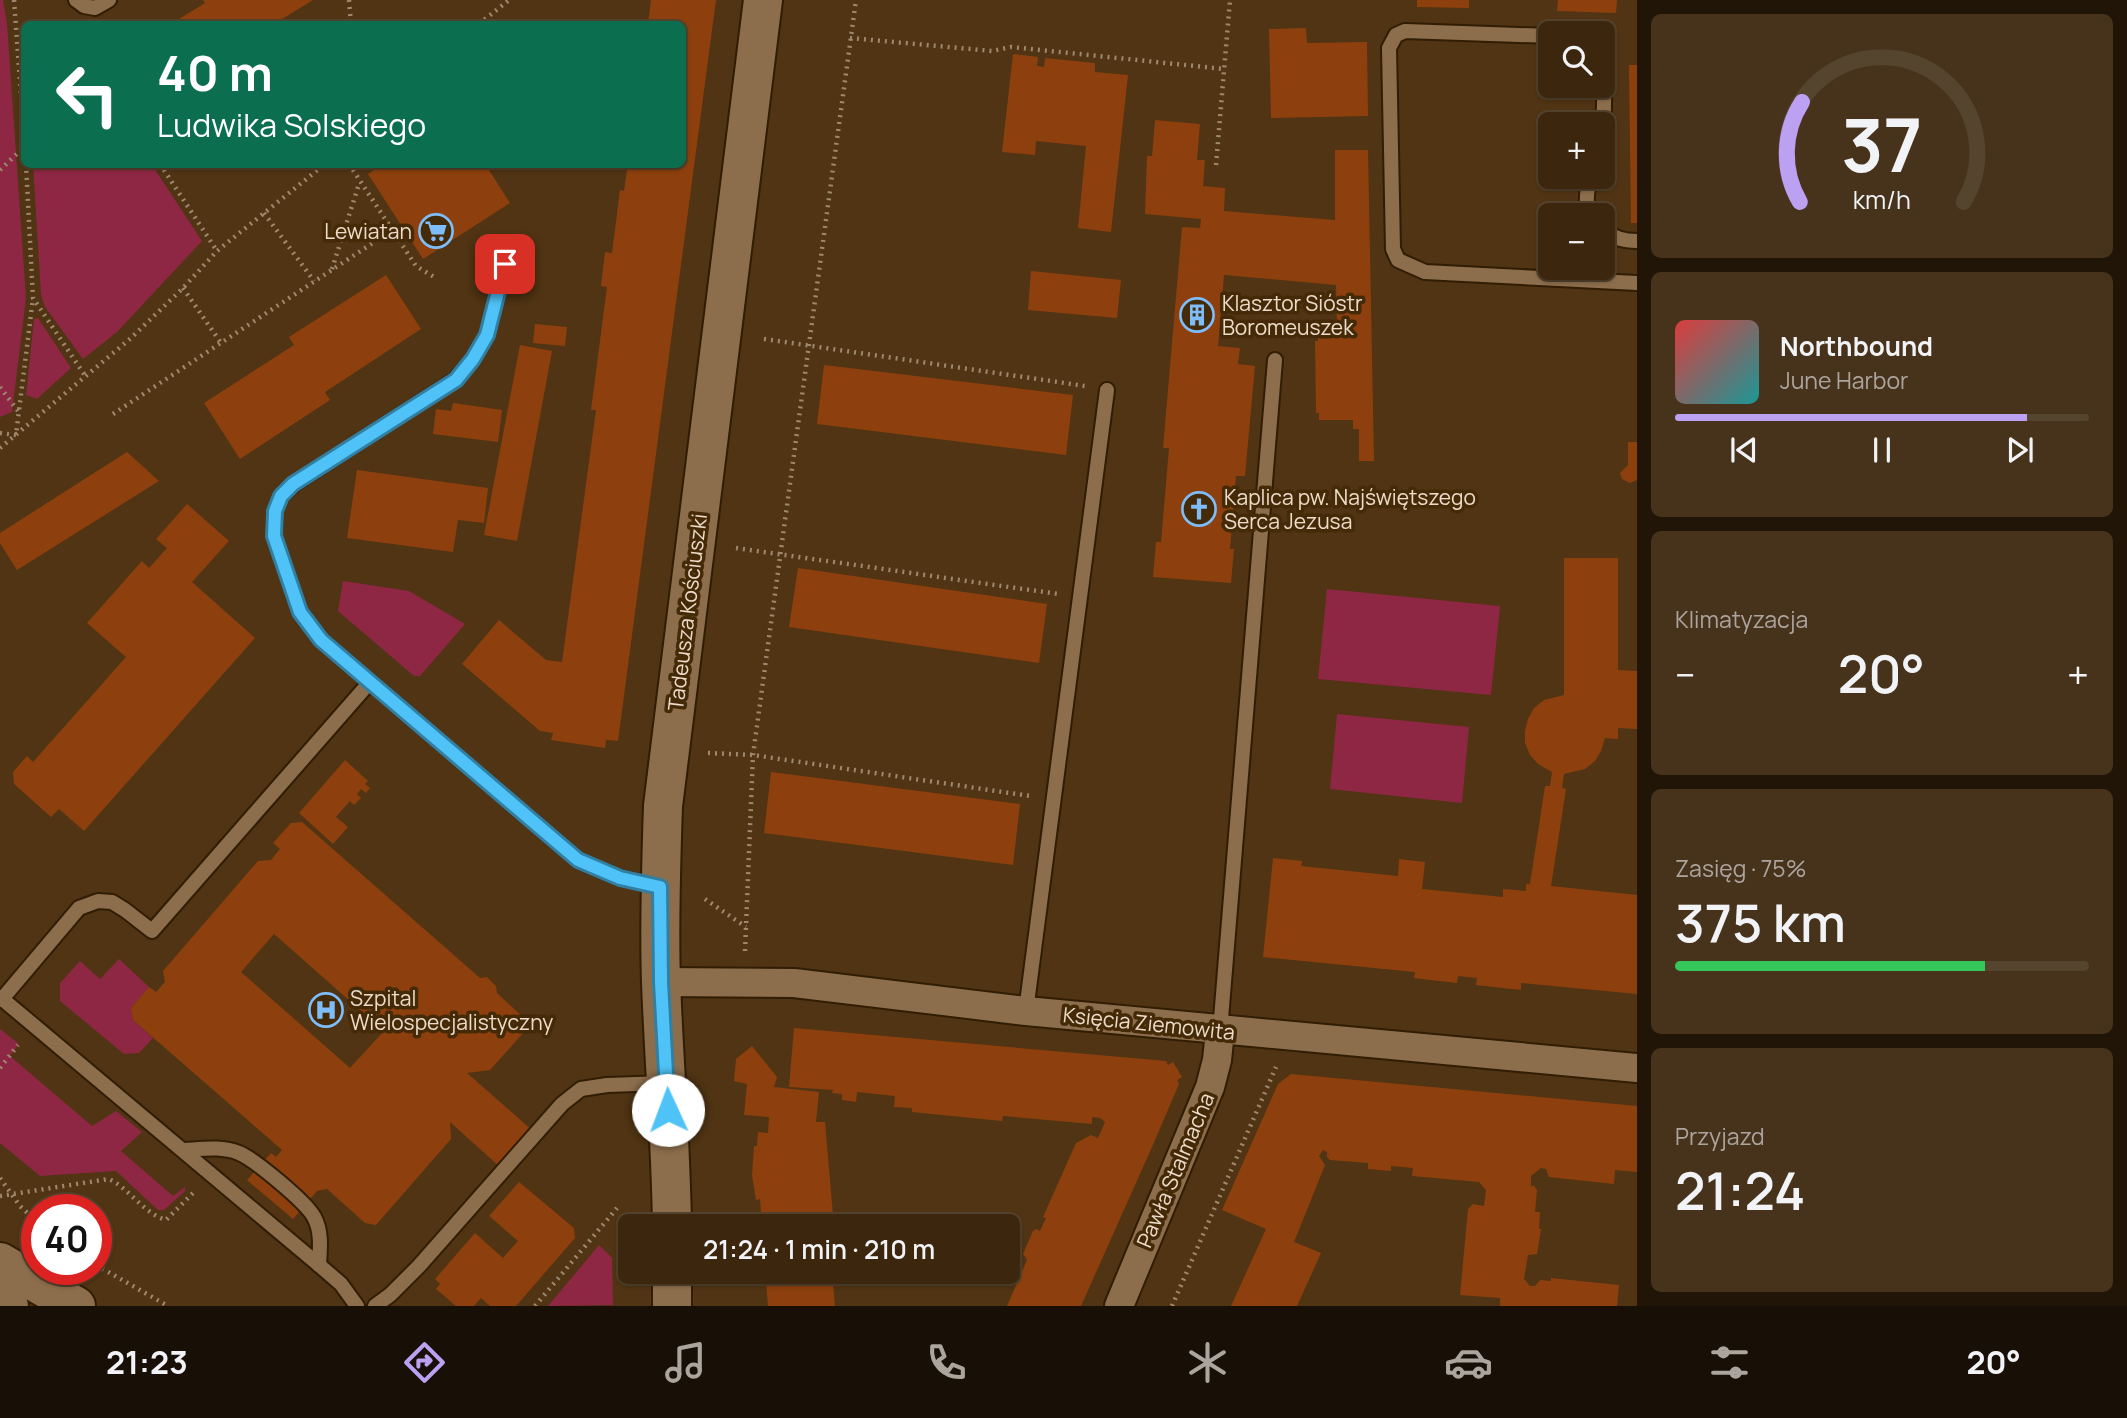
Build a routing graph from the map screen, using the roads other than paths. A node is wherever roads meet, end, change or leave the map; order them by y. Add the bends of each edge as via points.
1 (76, 0) edge
2 (110, 0) edge
3 (763, 0) edge
4 (1538, 36) edge
5 (1615, 237) edge
6 (1637, 241) edge
7 (505, 264) dead end
8 (1637, 283) edge
9 (1275, 360) dead end
10 (1107, 390) road end
11 (370, 682) junction
12 (660, 887) junction
13 (661, 982) junction
14 (1, 998) edge
15 (1026, 1011) junction
16 (1220, 1031) junction
17 (1637, 1068) edge
18 (667, 1083) junction
19 (185, 1150) junction
20 (672, 1214) edge
21 (0, 1262) edge
22 (320, 1265) junction
23 (672, 1284) edge
24 (0, 1297) edge
25 (9, 1306) edge
26 (76, 1306) edge
27 (357, 1306) edge
28 (375, 1306) edge
29 (673, 1306) edge
30 (1119, 1306) edge

1 - 2 lane via 96,8
3 - 12 street, Tadeusza Kościuszki via 665,792
4 - 8 lane via 1405,31 1396,36 1389,48 1393,248 1398,260 1425,272
5 - 6 lane
7 - 11 lane via 487,335 456,380 293,484 275,511 274,536 300,612 321,640
9 - 16 lane
10 - 15 lane
11 - 12 lane via 578,860 620,878
11 - 14 lane via 152,931 112,902 79,908
12 - 13 street, Tadeusza Kościuszki
13 - 15 street, Księcia Ziemowita via 794,983
13 - 18 street, Tadeusza Kościuszki
14 - 19 lane
15 - 16 street, Księcia Ziemowita
16 - 17 street, Księcia Ziemowita
16 - 30 street, Pawła Stalmacha via 1210,1087
18 - 20 street, Tadeusza Kościuszki
18 - 28 lane via 581,1089 562,1104 419,1266
19 - 22 lane
19 - 22 lane via 216,1148 256,1163 314,1217
21 - 26 street
22 - 27 lane
23 - 29 street
24 - 25 street

